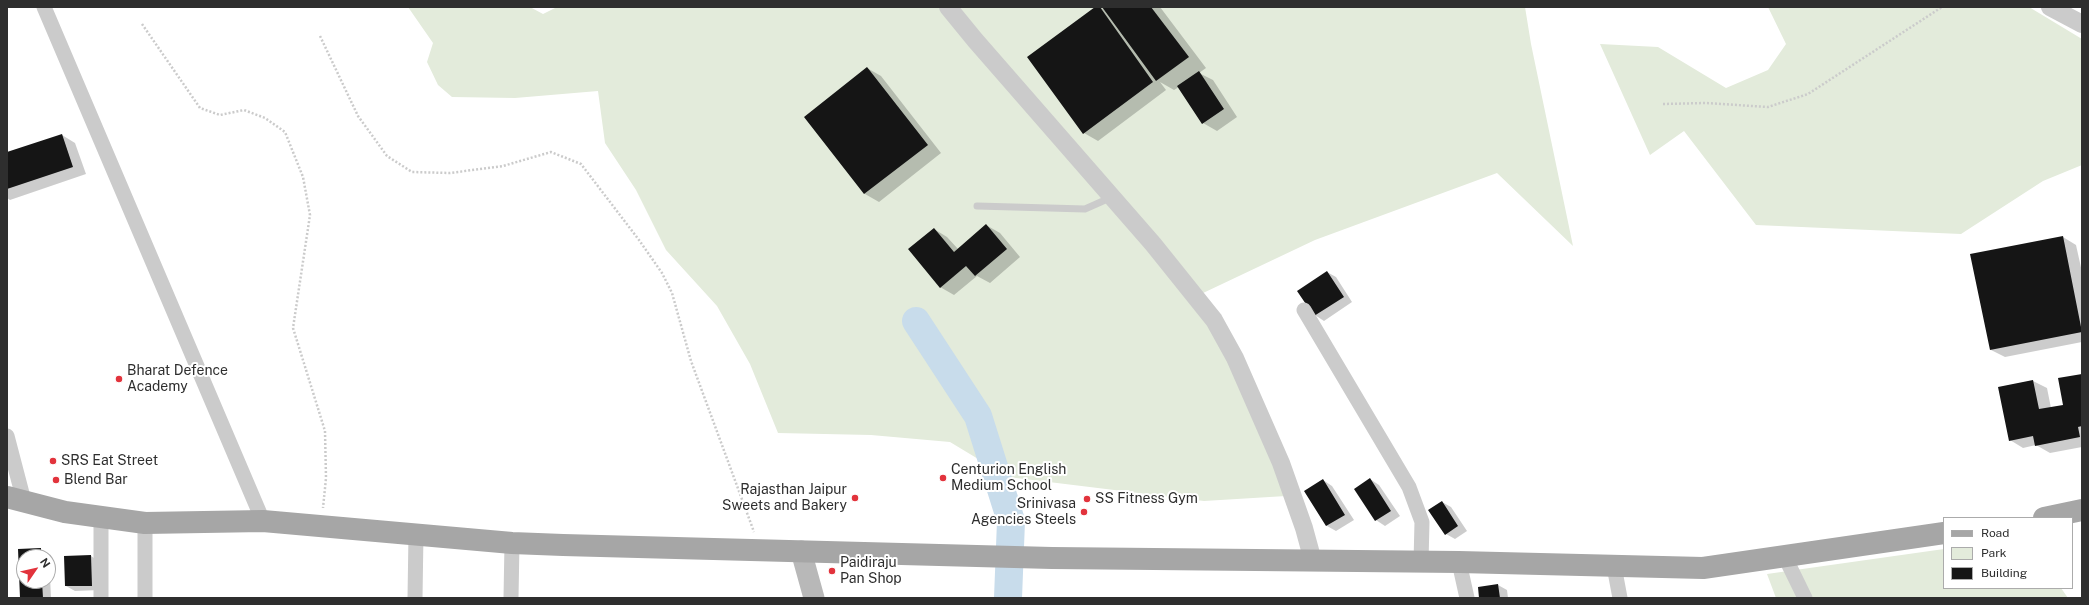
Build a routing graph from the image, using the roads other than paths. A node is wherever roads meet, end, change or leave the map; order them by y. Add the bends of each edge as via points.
1 (44, 7) edge
2 (948, 7) edge
3 (2050, 7) edge
4 (2082, 24) edge
5 (1112, 197) junction
6 (977, 206) dead end
7 (1304, 310) dead end
8 (7, 436) edge
9 (16, 499) edge
10 (2082, 510) edge
11 (101, 517) junction
12 (2049, 517) edge
13 (263, 521) junction
14 (145, 523) junction
15 (1943, 532) edge
16 (416, 534) junction
17 (512, 543) junction
18 (801, 551) junction
19 (1784, 555) junction
20 (1313, 561) junction
21 (1421, 562) junction
22 (1459, 562) junction
23 (1614, 566) junction
24 (101, 598) edge
25 (145, 598) edge
26 (415, 598) edge
27 (511, 598) edge
28 (814, 598) edge
29 (1467, 598) edge
30 (1620, 598) edge
31 (1805, 598) edge

1 - 13 street
2 - 5 street
3 - 4 street
5 - 6 lane via 1085,209
5 - 20 street via 1214,320 1235,358 1281,463
7 - 21 street via 1409,487 1422,522
8 - 9 street
9 - 11 main road via 65,512
10 - 12 main road
11 - 14 main road
11 - 24 street
13 - 14 main road
13 - 16 main road
14 - 25 street
15 - 19 main road
16 - 17 main road
16 - 26 street
17 - 18 main road
17 - 27 street
18 - 20 main road via 1052,558
18 - 28 main road
19 - 23 main road via 1703,568
19 - 31 street
20 - 21 main road
21 - 22 main road
22 - 23 main road
22 - 29 street
23 - 30 street

